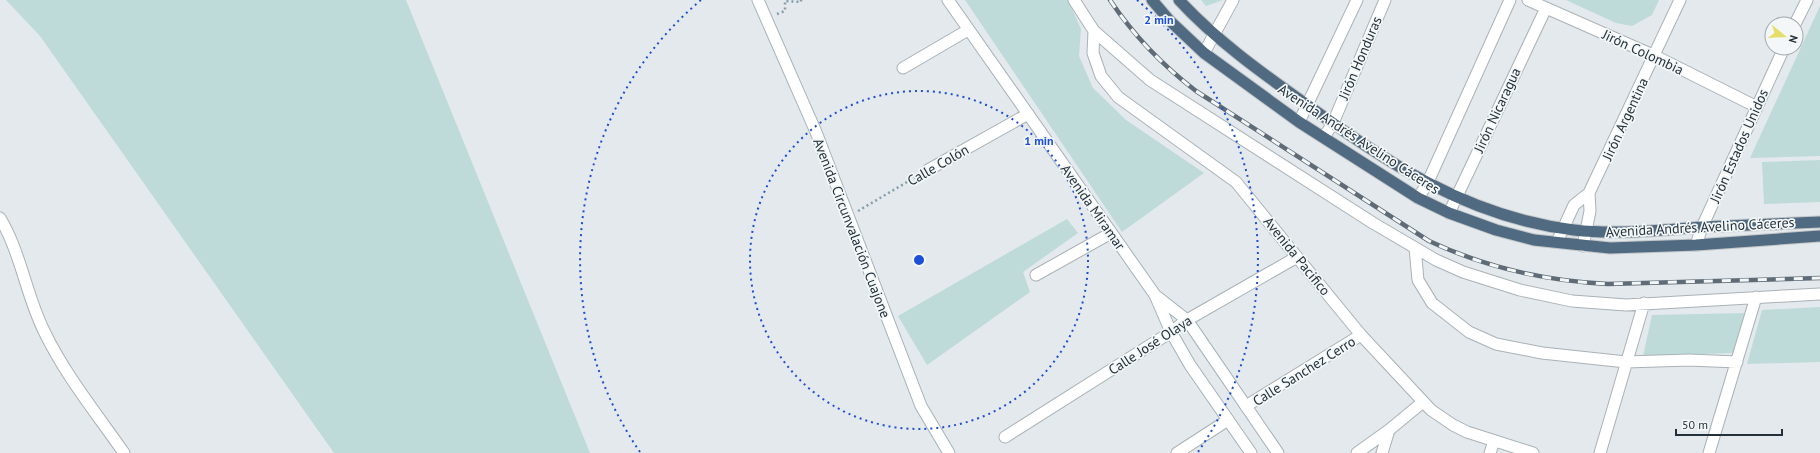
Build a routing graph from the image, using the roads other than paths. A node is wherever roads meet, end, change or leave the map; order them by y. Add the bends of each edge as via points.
1 (758, 0) edge
2 (948, 0) edge
3 (1074, 0) edge
4 (1152, 0) edge
5 (1179, 0) edge
6 (1233, 0) edge
7 (1357, 0) edge
8 (1385, 0) edge
9 (1510, 0) edge
10 (1528, 0) edge
11 (1680, 0) edge
12 (1806, 0) edge
13 (1546, 8) junction
14 (1799, 16) edge
15 (968, 30) junction
16 (1094, 31) junction
17 (1215, 36) junction
18 (1204, 54) junction
19 (1655, 56) junction
20 (1780, 56) edge
21 (903, 68) dead end
22 (1308, 106) junction
23 (1757, 107) junction
24 (1028, 114) junction
25 (1299, 122) junction
26 (1333, 123) junction
27 (1324, 137) junction
28 (928, 170) road end
29 (1427, 184) junction
30 (1589, 193) junction
31 (1418, 198) junction
32 (1456, 198) junction
33 (1449, 213) junction
34 (0, 218) edge
35 (1820, 222) edge
36 (1702, 227) junction
37 (1564, 228) junction
38 (1585, 231) junction
39 (1111, 233) junction
40 (1820, 236) edge
41 (1557, 242) junction
42 (1696, 245) junction
43 (1583, 246) junction
44 (1415, 248) junction
45 (1297, 257) junction
46 (1036, 275) dead end
47 (1820, 294) edge
48 (1155, 295) junction
49 (1756, 297) junction
50 (1644, 303) junction
51 (1187, 320) junction
52 (1170, 332) junction
53 (1361, 335) junction
54 (1626, 362) junction
55 (1737, 362) junction
56 (1423, 402) junction
57 (1246, 406) junction
58 (1228, 420) junction
59 (1389, 430) junction
60 (1004, 437) dead end
61 (1494, 441) junction
62 (124, 453) edge
63 (949, 453) edge
64 (1178, 453) edge
65 (1251, 453) edge
66 (1278, 453) edge
67 (1357, 453) edge
68 (1382, 453) edge
69 (1490, 453) edge
70 (1533, 453) edge
71 (1600, 453) edge
72 (1709, 453) edge

1 - 63 street, Avenida Circunvalación Cuajone via 816,132 921,406
2 - 15 street, Avenida Miramar
3 - 16 street
4 - 18 highway, Avenida Andrés Avelino Cáceres
5 - 17 highway, Avenida Andrés Avelino Cáceres
6 - 17 street
7 - 22 street, Jirón Honduras
8 - 26 street, Jirón Honduras
9 - 29 street
10 - 13 street, Jirón Colombia
11 - 19 street, Jirón Argentina
12 - 14 street
13 - 19 street, Jirón Colombia
13 - 32 street, Jirón Nicaragua
15 - 21 street
15 - 24 street, Avenida Miramar
16 - 44 street via 1150,80
16 - 45 street, Avenida Pacifico via 1093,52 1101,76 1118,97 1236,182
17 - 18 street
17 - 22 highway, Avenida Andrés Avelino Cáceres
18 - 25 highway, Avenida Andrés Avelino Cáceres
19 - 23 street, Jirón Colombia
19 - 30 street, Jirón Argentina
20 - 23 street, Jirón Estados Unidos
22 - 25 street, Jirón Honduras
22 - 26 highway, Avenida Andrés Avelino Cáceres
23 - 36 street, Jirón Estados Unidos
24 - 28 street, Calle Colón
24 - 39 street, Avenida Miramar
25 - 27 highway, Avenida Andrés Avelino Cáceres
26 - 27 street, Jirón Honduras
26 - 29 highway, Avenida Andrés Avelino Cáceres
27 - 31 highway, Avenida Andrés Avelino Cáceres
29 - 31 street
29 - 32 highway, Avenida Andrés Avelino Cáceres
30 - 37 street, Jirón Argentina via 1574,205
30 - 38 street, Jirón Argentina via 1590,211
31 - 33 highway, Avenida Andrés Avelino Cáceres
32 - 33 street, Jirón Nicaragua
32 - 37 highway, Avenida Andrés Avelino Cáceres via 1501,214
33 - 41 highway, Avenida Andrés Avelino Cáceres via 1516,236
34 - 62 street via 44,332
35 - 36 highway, Avenida Andrés Avelino Cáceres
36 - 38 highway, Avenida Andrés Avelino Cáceres via 1644,232
36 - 42 street, Jirón Estados Unidos
37 - 38 highway, Avenida Andrés Avelino Cáceres
37 - 41 street, Jirón Argentina
38 - 43 street, Jirón Argentina
39 - 46 street
39 - 48 street, Avenida Miramar
40 - 42 highway, Avenida Andrés Avelino Cáceres
41 - 43 highway, Avenida Andrés Avelino Cáceres
42 - 43 highway, Avenida Andrés Avelino Cáceres via 1610,248
44 - 50 street via 1464,272 1520,290 1599,304
44 - 54 street via 1418,280 1432,303 1469,332 1496,344 1542,353
45 - 51 street, Calle José Olaya
45 - 53 street, Avenida Pacifico
47 - 49 street
48 - 51 street, Avenida Miramar
48 - 52 street, Avenida Miramar
49 - 50 street
49 - 55 street
50 - 54 street
51 - 52 street, Calle José Olaya
51 - 57 street, Avenida Miramar
52 - 58 street, Avenida Miramar
52 - 60 street, Calle José Olaya
53 - 56 street, Avenida Pacifico
53 - 57 street, Calle Sanchez Cerro
54 - 55 street
54 - 71 street
55 - 72 street
56 - 59 street
56 - 61 street, Avenida Pacifico via 1453,425
57 - 66 street, Avenida Miramar
58 - 64 street
58 - 65 street, Avenida Miramar
59 - 67 street
59 - 68 street
61 - 69 street
61 - 70 street, Avenida Pacifico

